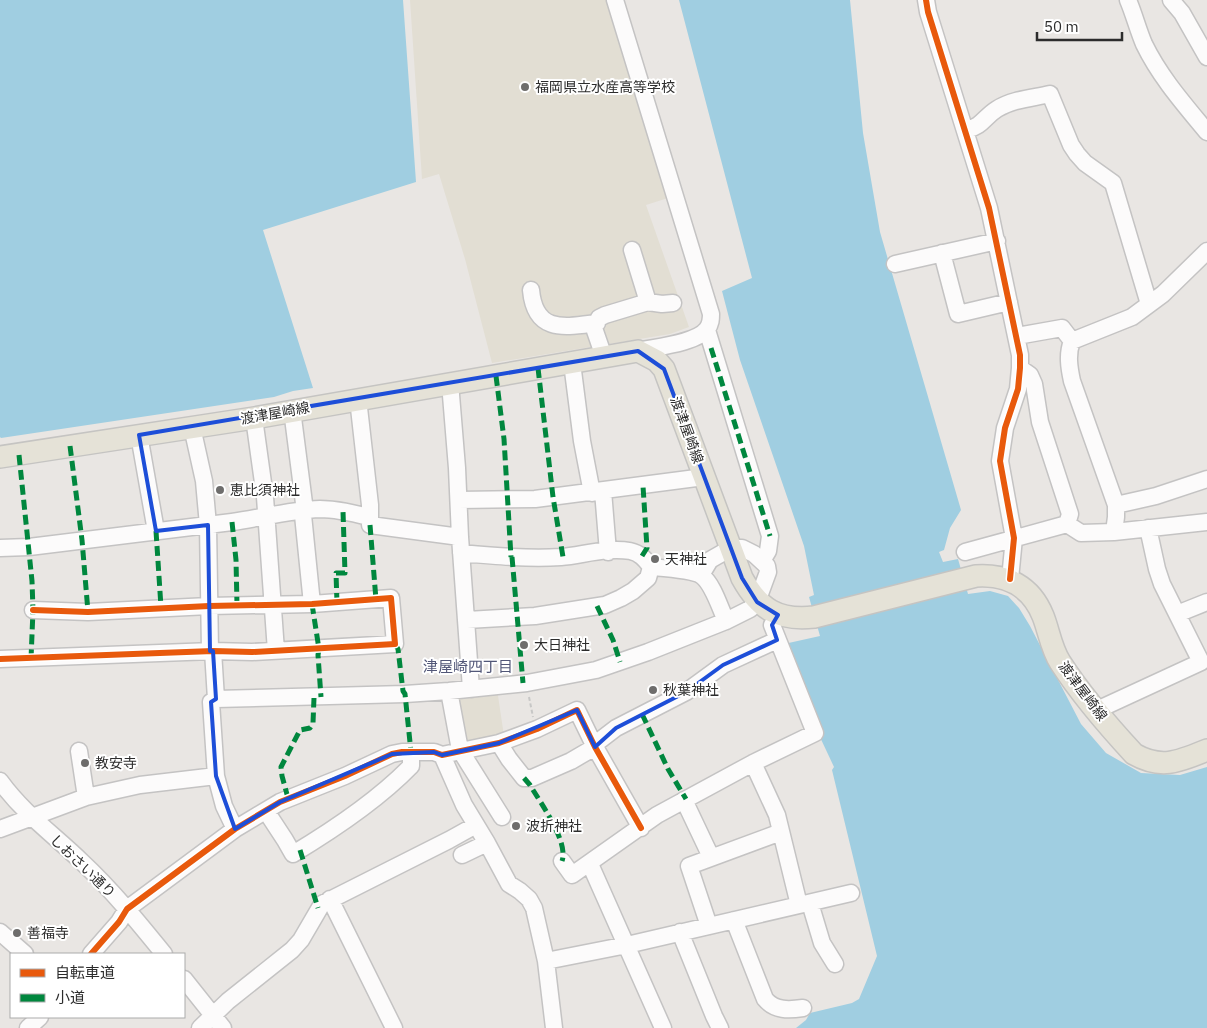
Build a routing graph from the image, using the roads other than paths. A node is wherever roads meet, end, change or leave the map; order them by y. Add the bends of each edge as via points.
1 (615, 0) edge
2 (926, 0) edge
3 (1128, 0) edge
4 (1171, 0) edge
5 (1207, 57) edge
6 (966, 130) junction
7 (1207, 132) edge
8 (997, 241) junction
9 (632, 250) dead end
10 (1207, 250) edge
11 (942, 252) junction
12 (896, 264) dead end
13 (530, 290) dead end
14 (648, 302) junction
15 (1009, 302) junction
16 (673, 303) dead end
17 (1148, 304) junction
18 (597, 323) junction
19 (707, 330) junction
20 (1017, 336) junction
21 (1072, 341) junction
22 (638, 351) junction
23 (604, 357) junction
24 (572, 363) junction
25 (1020, 368) junction
26 (450, 384) junction
27 (358, 399) junction
28 (292, 410) junction
29 (254, 418) junction
30 (192, 427) junction
31 (139, 436) junction
32 (0, 457) edge
33 (704, 477) junction
34 (1207, 479) edge
35 (597, 492) junction
36 (459, 500) junction
37 (1116, 505) junction
38 (305, 511) junction
39 (267, 516) junction
40 (369, 516) junction
41 (1207, 522) edge
42 (1066, 524) junction
43 (208, 525) junction
44 (1148, 528) junction
45 (156, 531) junction
46 (1114, 532) junction
47 (1014, 538) junction
48 (460, 545) junction
49 (0, 548) edge
50 (731, 548) junction
51 (608, 552) junction
52 (965, 552) dead end
53 (762, 561) junction
54 (651, 567) junction
55 (701, 575) junction
56 (1010, 579) junction
57 (757, 602) junction
58 (1207, 602) edge
59 (312, 604) junction
60 (273, 605) junction
61 (209, 606) junction
62 (33, 610) dead end
63 (1177, 614) junction
64 (778, 615) junction
65 (467, 620) junction
66 (726, 621) junction
67 (777, 640) junction
68 (211, 651) junction
69 (276, 651) junction
70 (0, 659) edge
71 (471, 689) junction
72 (449, 691) junction
73 (216, 700) junction
74 (1097, 710) junction
75 (499, 743) junction
76 (595, 748) junction
77 (460, 750) junction
78 (1207, 750) edge
79 (79, 752) dead end
80 (411, 752) junction
81 (442, 755) junction
82 (753, 763) junction
83 (216, 776) junction
84 (0, 781) edge
85 (86, 797) junction
86 (684, 800) junction
87 (266, 811) junction
88 (502, 817) dead end
89 (31, 818) junction
90 (476, 825) junction
91 (640, 828) junction
92 (0, 829) edge
93 (235, 829) junction
94 (781, 832) junction
95 (487, 843) junction
96 (462, 855) dead end
97 (711, 858) junction
98 (562, 861) dead end
99 (590, 864) junction
100 (851, 893) dead end
101 (330, 899) junction
102 (804, 904) junction
103 (127, 909) junction
104 (734, 920) junction
105 (709, 926) junction
106 (0, 931) edge
107 (680, 932) junction
108 (627, 945) junction
109 (23, 953) edge
110 (92, 953) edge
111 (163, 953) edge
112 (546, 961) junction
113 (835, 964) dead end
114 (185, 980) edge
115 (802, 1008) dead end
116 (39, 1018) edge
117 (218, 1022) edge
118 (28, 1028) edge
119 (200, 1028) edge
120 (394, 1028) edge
121 (554, 1028) edge
122 (663, 1028) edge
123 (720, 1028) edge

1 - 19 street via 711,314
2 - 6 street
3 - 7 street via 1144,43 1160,72
4 - 5 street
6 - 8 street
6 - 17 street via 976,128 997,109 1012,102 1050,94 1077,154 1113,183
8 - 11 street
8 - 15 street
9 - 14 street
10 - 17 street via 1177,281
11 - 12 street
11 - 15 street via 958,314
13 - 18 street via 539,315 550,324 566,327
14 - 16 street
14 - 18 street via 606,315
15 - 20 street
17 - 21 street via 1132,317
18 - 23 street via 594,328
19 - 22 street via 695,338
19 - 53 street via 770,536 768,551
20 - 21 street via 1062,328
20 - 25 street
21 - 37 street via 1069,368 1072,382
22 - 23 main road, 渡津屋崎線
22 - 33 main road, 渡津屋崎線 via 657,361 664,369
23 - 24 main road, 渡津屋崎線
24 - 26 main road, 渡津屋崎線
24 - 35 street via 582,441
25 - 42 street via 1030,375 1034,384 1040,422 1070,514
25 - 47 street via 1000,461
26 - 27 main road, 渡津屋崎線
26 - 36 street
27 - 28 main road, 渡津屋崎線
27 - 40 street
28 - 29 main road, 渡津屋崎線
28 - 38 street
29 - 30 main road, 渡津屋崎線
29 - 39 street
30 - 31 main road, 渡津屋崎線
30 - 43 street via 204,481
31 - 32 main road, 渡津屋崎線
31 - 45 street
33 - 35 street
33 - 50 main road, 渡津屋崎線
34 - 37 street
35 - 36 street via 535,499
35 - 51 street
36 - 48 street
37 - 46 street
38 - 39 street
38 - 40 street via 343,510
38 - 59 street
39 - 43 street
39 - 60 street
40 - 48 street via 370,526
41 - 44 street
42 - 46 street via 1081,533
42 - 47 street
43 - 45 street
43 - 61 street
44 - 46 street
44 - 63 street via 1156,569
45 - 49 street
47 - 52 street
47 - 56 street
48 - 51 street via 535,558
48 - 65 street
50 - 53 street via 742,548
50 - 55 street via 710,560
50 - 57 main road, 渡津屋崎線 via 742,578
51 - 54 street via 621,550 639,554
53 - 57 street via 768,572
54 - 55 street
54 - 65 street via 648,578 633,591 605,604 535,616
55 - 66 street via 713,590
56 - 64 main road, 渡津屋崎線 via 988,575 962,579 814,617
56 - 74 main road, 渡津屋崎線 via 1038,606 1052,648
57 - 64 main road, 渡津屋崎線
57 - 66 street
58 - 63 street
59 - 60 street
59 - 69 street via 391,598 395,644
60 - 61 street
60 - 69 street
61 - 62 street via 88,612
61 - 68 street
63 - 74 street via 1201,662
64 - 67 street via 772,625
65 - 71 street
66 - 71 street via 596,670
67 - 76 street via 723,665 686,692 616,728
67 - 82 street via 815,733
68 - 69 street
68 - 70 street
68 - 73 street
71 - 72 street
72 - 73 street
72 - 77 street
73 - 83 street via 211,702
74 - 78 main road, 渡津屋崎線 via 1134,754 1146,760 1170,763
75 - 76 street via 524,778 532,778
75 - 76 street via 577,710
75 - 77 street
76 - 91 street
77 - 81 street
77 - 88 street
79 - 85 street
80 - 81 street
80 - 87 street via 392,754
80 - 87 street via 411,766 397,780 293,854
81 - 90 street
82 - 86 street
82 - 94 street
83 - 85 street via 140,785
83 - 93 street via 224,806
84 - 89 street, しおさい通り
85 - 89 street
86 - 91 street
86 - 97 street
87 - 93 street
89 - 92 street
89 - 103 street, しおさい通り via 80,860
90 - 95 street
90 - 101 street
91 - 99 street
93 - 103 street
94 - 97 street
94 - 102 street
95 - 96 street
95 - 112 street via 509,884 529,899 534,908
97 - 105 street via 689,866
98 - 99 street via 572,875
99 - 108 street
100 - 102 street
101 - 117 street via 318,908 292,950 248,984
101 - 120 street
102 - 104 street
102 - 113 street
103 - 110 street
103 - 111 street, しおさい通り
104 - 105 street
104 - 115 street via 765,999 783,1009
105 - 107 street
106 - 109 street
107 - 108 street
107 - 123 street
108 - 112 street
108 - 122 street
112 - 121 street
114 - 117 street
116 - 118 street
117 - 119 street

